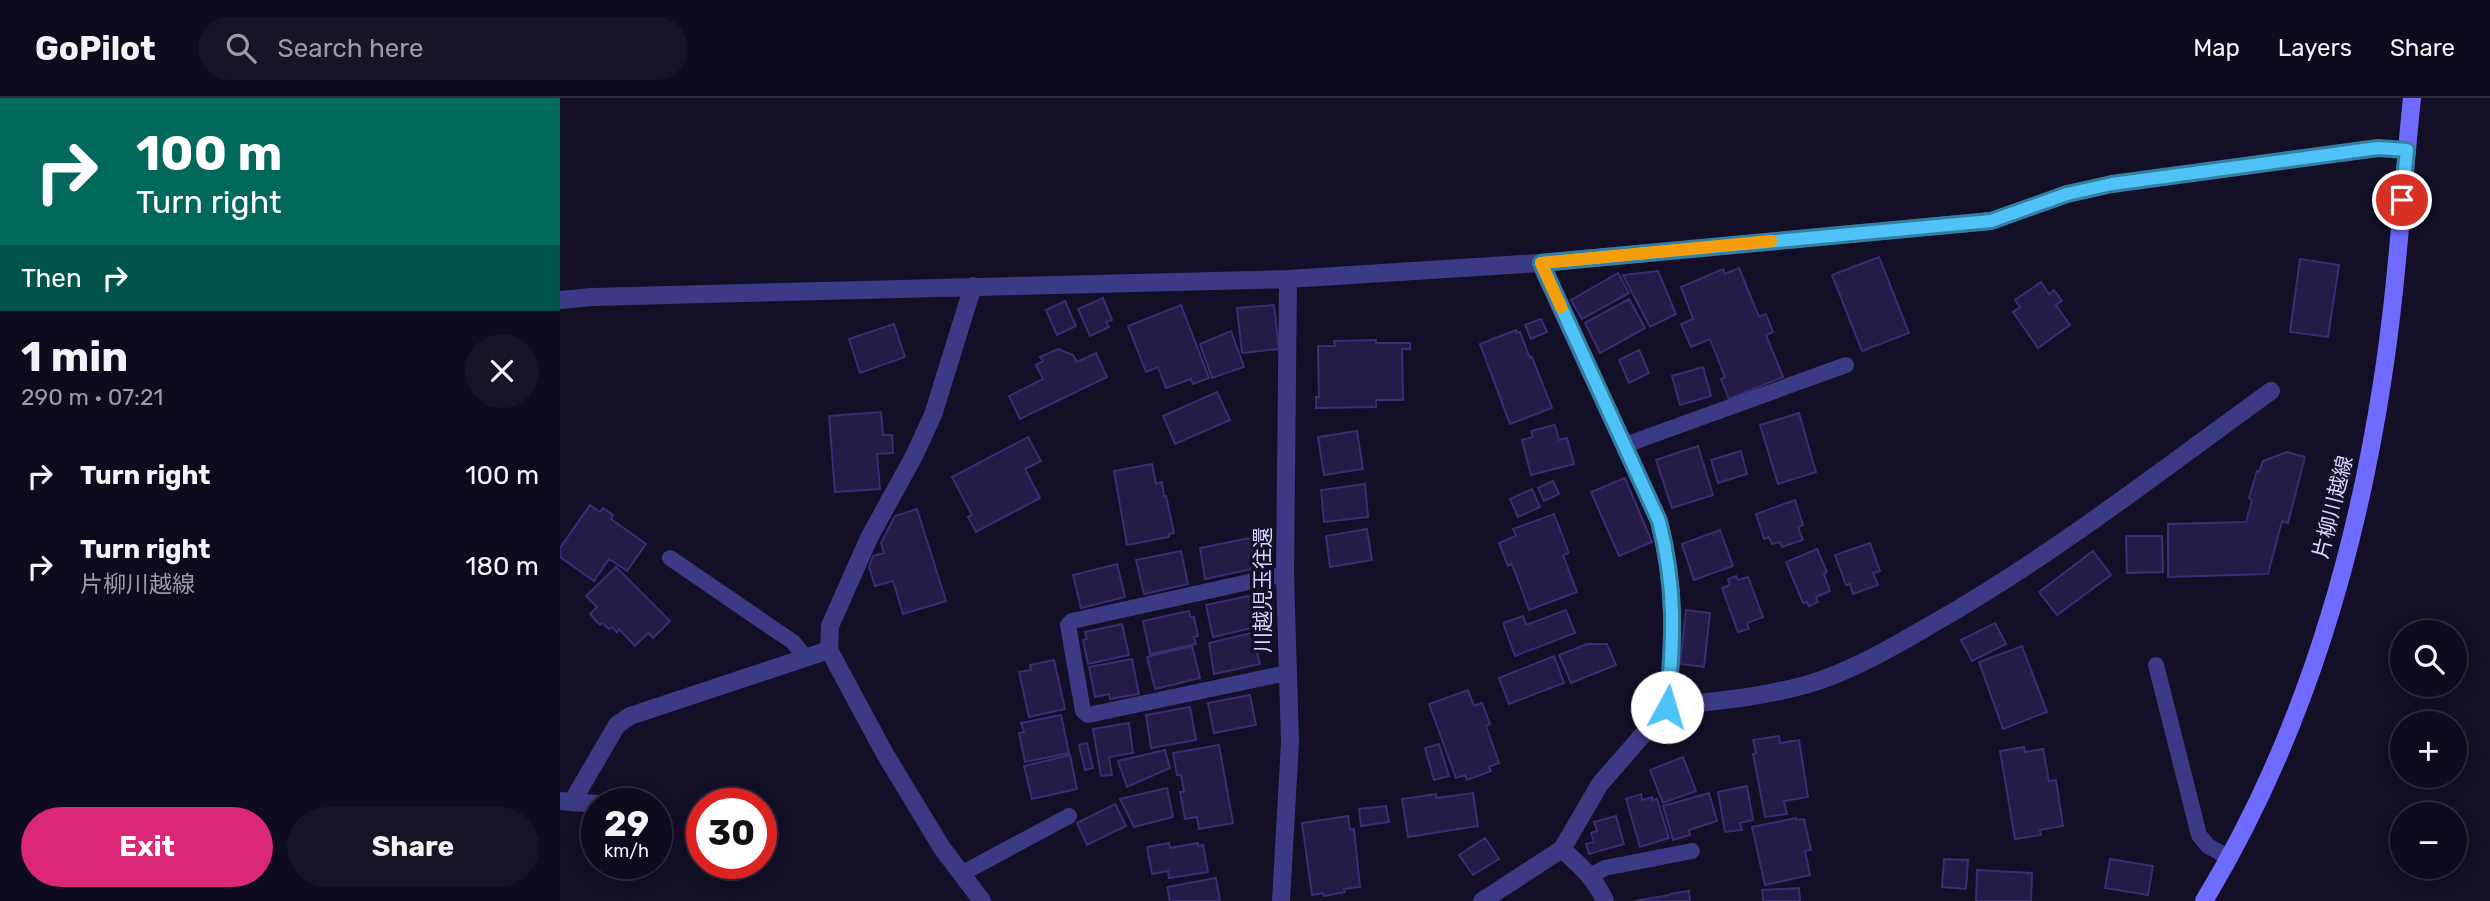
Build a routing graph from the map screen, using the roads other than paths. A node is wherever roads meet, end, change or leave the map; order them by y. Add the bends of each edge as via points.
1 (2412, 98) edge
2 (2407, 141) junction
3 (1991, 221) joint
4 (1541, 263) junction
5 (1288, 279) junction
6 (973, 286) junction
7 (560, 300) edge
8 (1846, 365) dead end
9 (2272, 391) dead end
10 (1625, 445) junction
11 (670, 558) dead end
12 (1285, 574) junction
13 (829, 650) junction
14 (806, 658) junction
15 (2156, 665) dead end
16 (1287, 673) junction
17 (1667, 707) junction
18 (566, 802) edge
19 (1069, 816) dead end
20 (1562, 849) junction
21 (1692, 851) dead end
22 (2230, 858) junction
23 (961, 874) junction
24 (1591, 876) junction
25 (982, 901) edge
26 (1281, 901) edge
27 (1482, 901) edge
28 (1605, 901) edge
29 (2204, 901) edge

1 - 2 main road, 片柳川越線
2 - 3 lane via 2112,184 2067,194
2 - 22 main road, 片柳川越線 via 2382,380 2350,541 2287,737
3 - 4 street
4 - 5 street
4 - 10 street
5 - 6 street
5 - 12 street, 川越児玉往還
6 - 7 street
6 - 13 street via 933,415 835,614
8 - 10 lane
9 - 17 street via 2062,544 1869,661 1779,691
10 - 17 street via 1659,521 1669,558 1674,648
11 - 14 lane via 793,642
12 - 16 street, 川越児玉往還
12 - 16 lane via 1068,625 1083,711 1088,715
13 - 14 street
13 - 23 street via 886,754
14 - 18 street via 630,716 617,725
15 - 22 lane via 2199,835
16 - 26 street, 川越児玉往還 via 1290,742
17 - 20 street via 1600,784
19 - 23 lane
20 - 24 street
20 - 27 street
21 - 24 lane via 1605,868
22 - 29 main road, 片柳川越線
23 - 25 street
24 - 28 street

